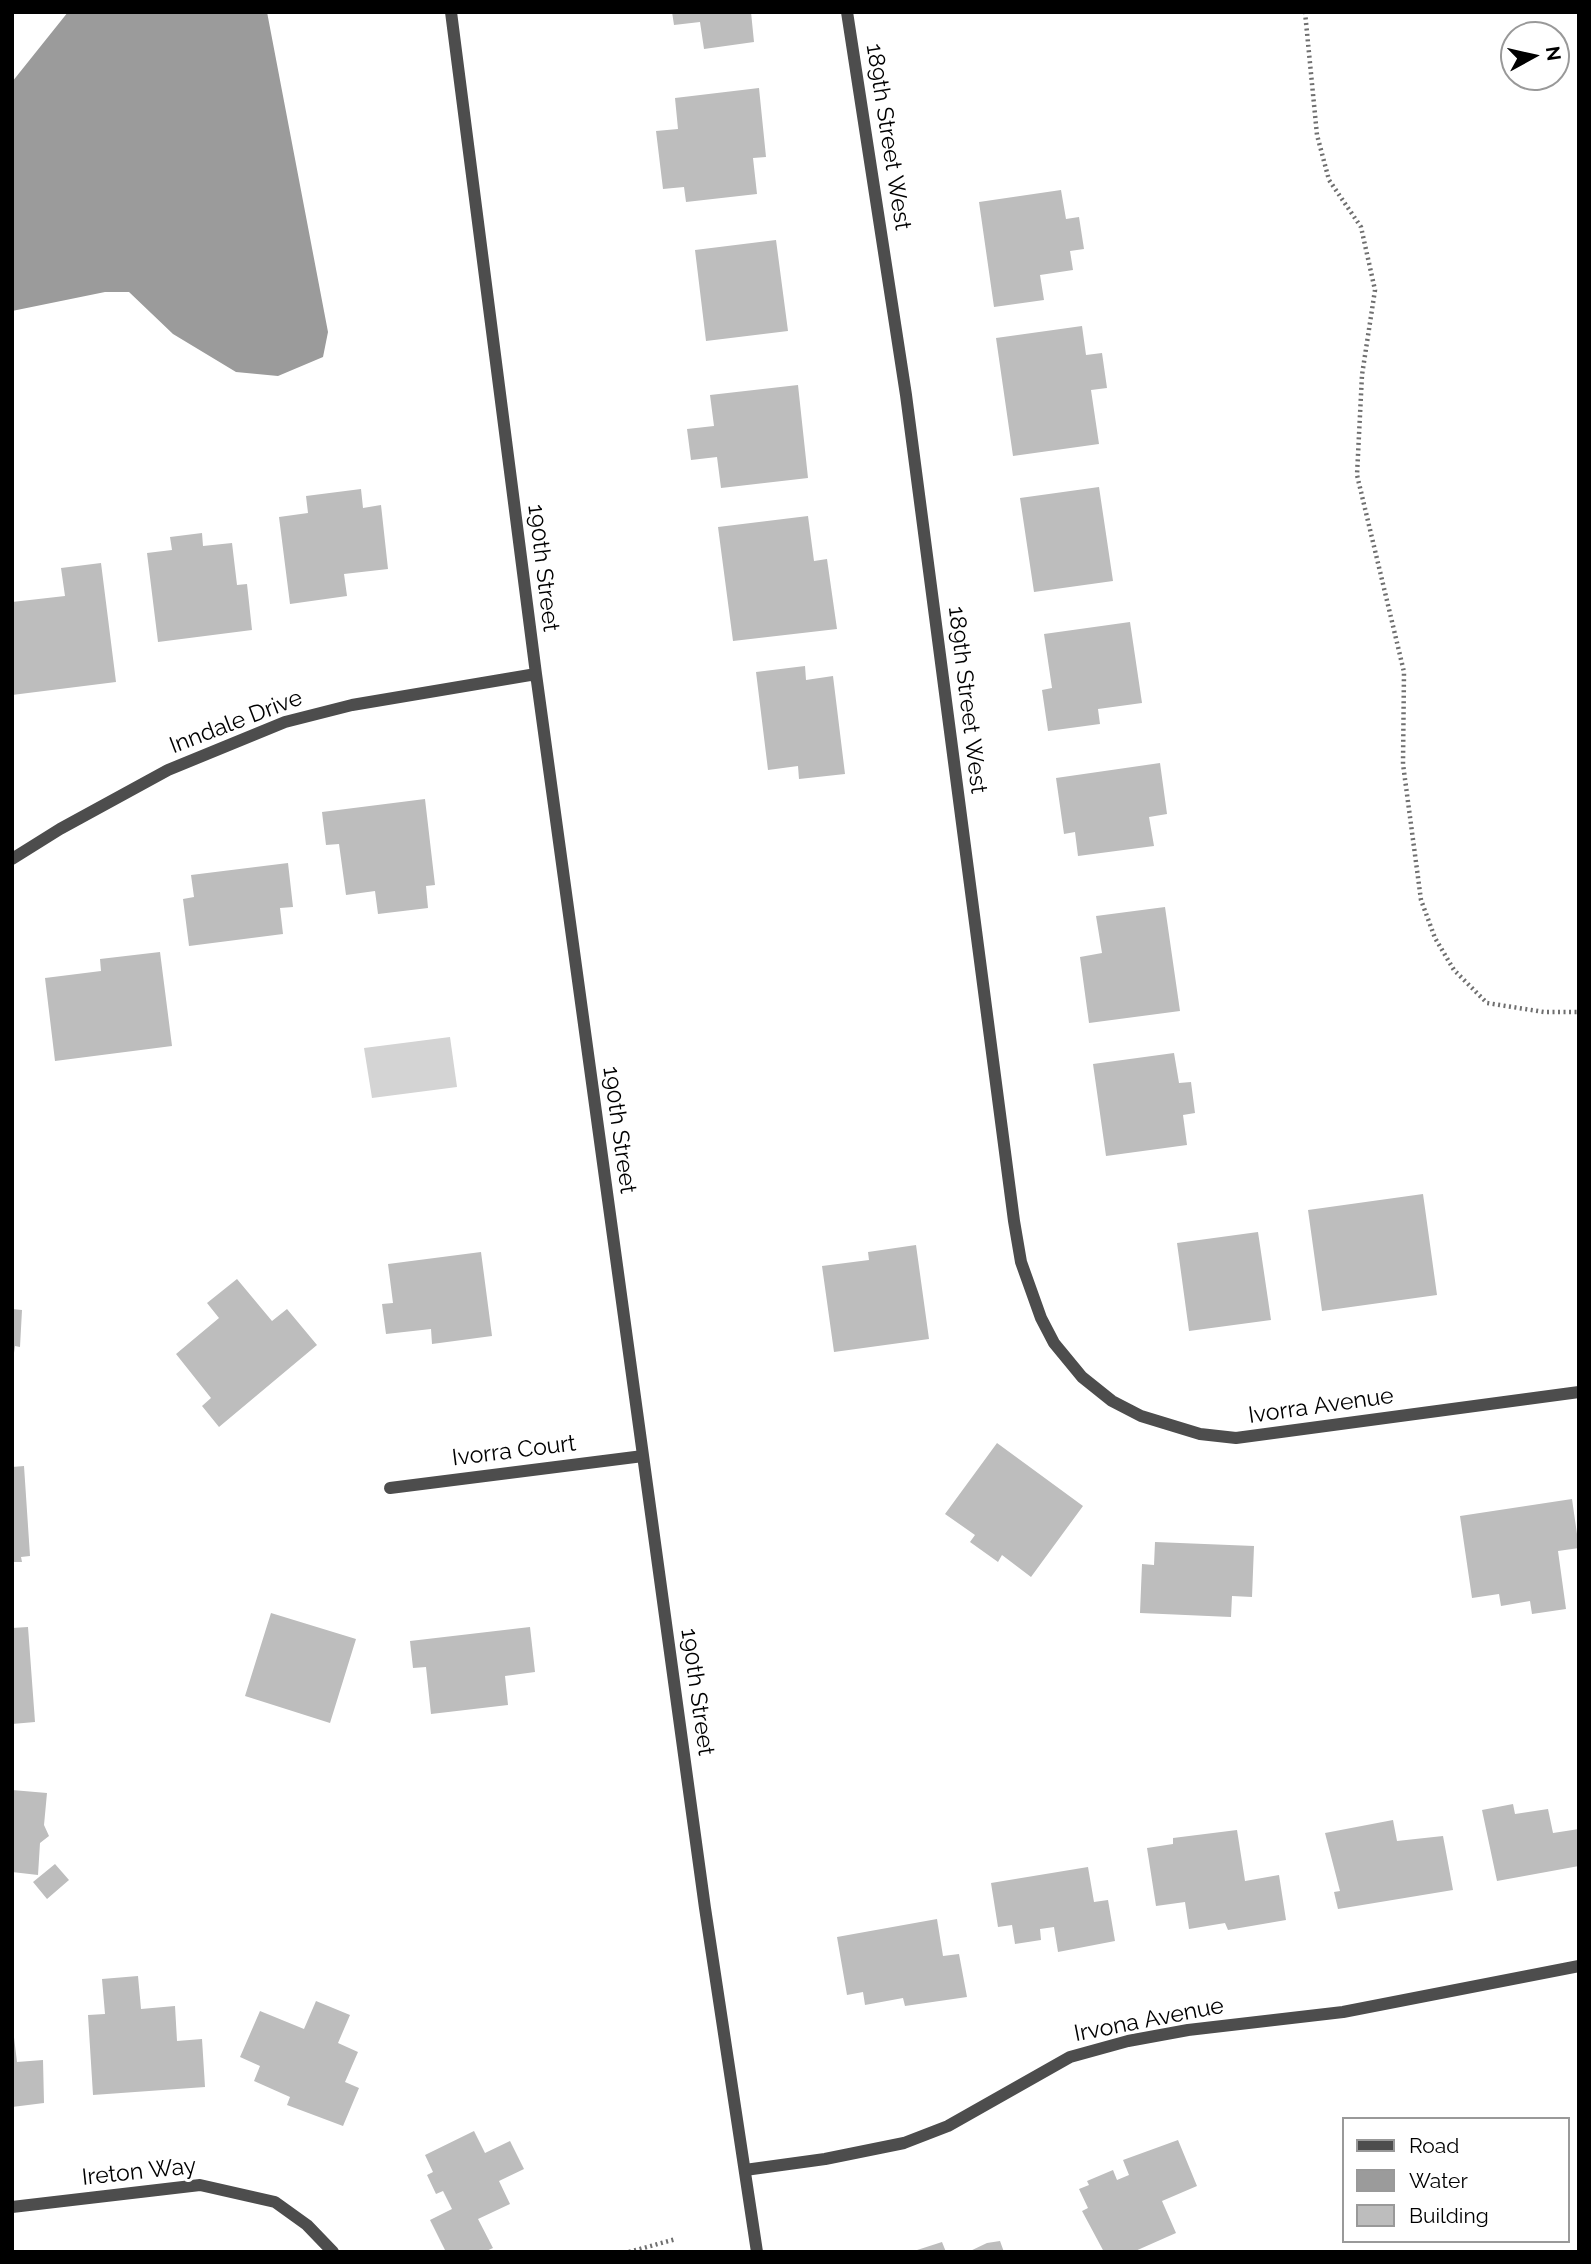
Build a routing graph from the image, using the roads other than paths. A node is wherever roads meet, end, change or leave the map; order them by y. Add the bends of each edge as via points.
1 (451, 12) edge
2 (847, 12) edge
3 (536, 674) junction
4 (12, 859) edge
5 (1083, 1377) joint
6 (1579, 1392) edge
7 (643, 1456) junction
8 (390, 1488) dead end
9 (1579, 1966) edge
10 (745, 2170) junction
11 (12, 2207) edge
12 (333, 2252) edge
13 (757, 2252) edge

1 - 3 street, 190th Street
2 - 5 street, 189th Street West via 906,395 1021,1262 1054,1343
3 - 4 street, Inndale Drive via 352,705 285,722 168,770
3 - 7 street, 190th Street
5 - 6 street, Ivorra Avenue via 1112,1401 1141,1416 1200,1434 1236,1438
7 - 8 street, Ivorra Court
7 - 10 street, 190th Street
9 - 10 street, Irvona Avenue via 1343,2012 1128,2041 1070,2057 947,2126 904,2143 825,2160
10 - 13 street, 190th Street
11 - 12 street, Ireton Way via 200,2185 275,2202

